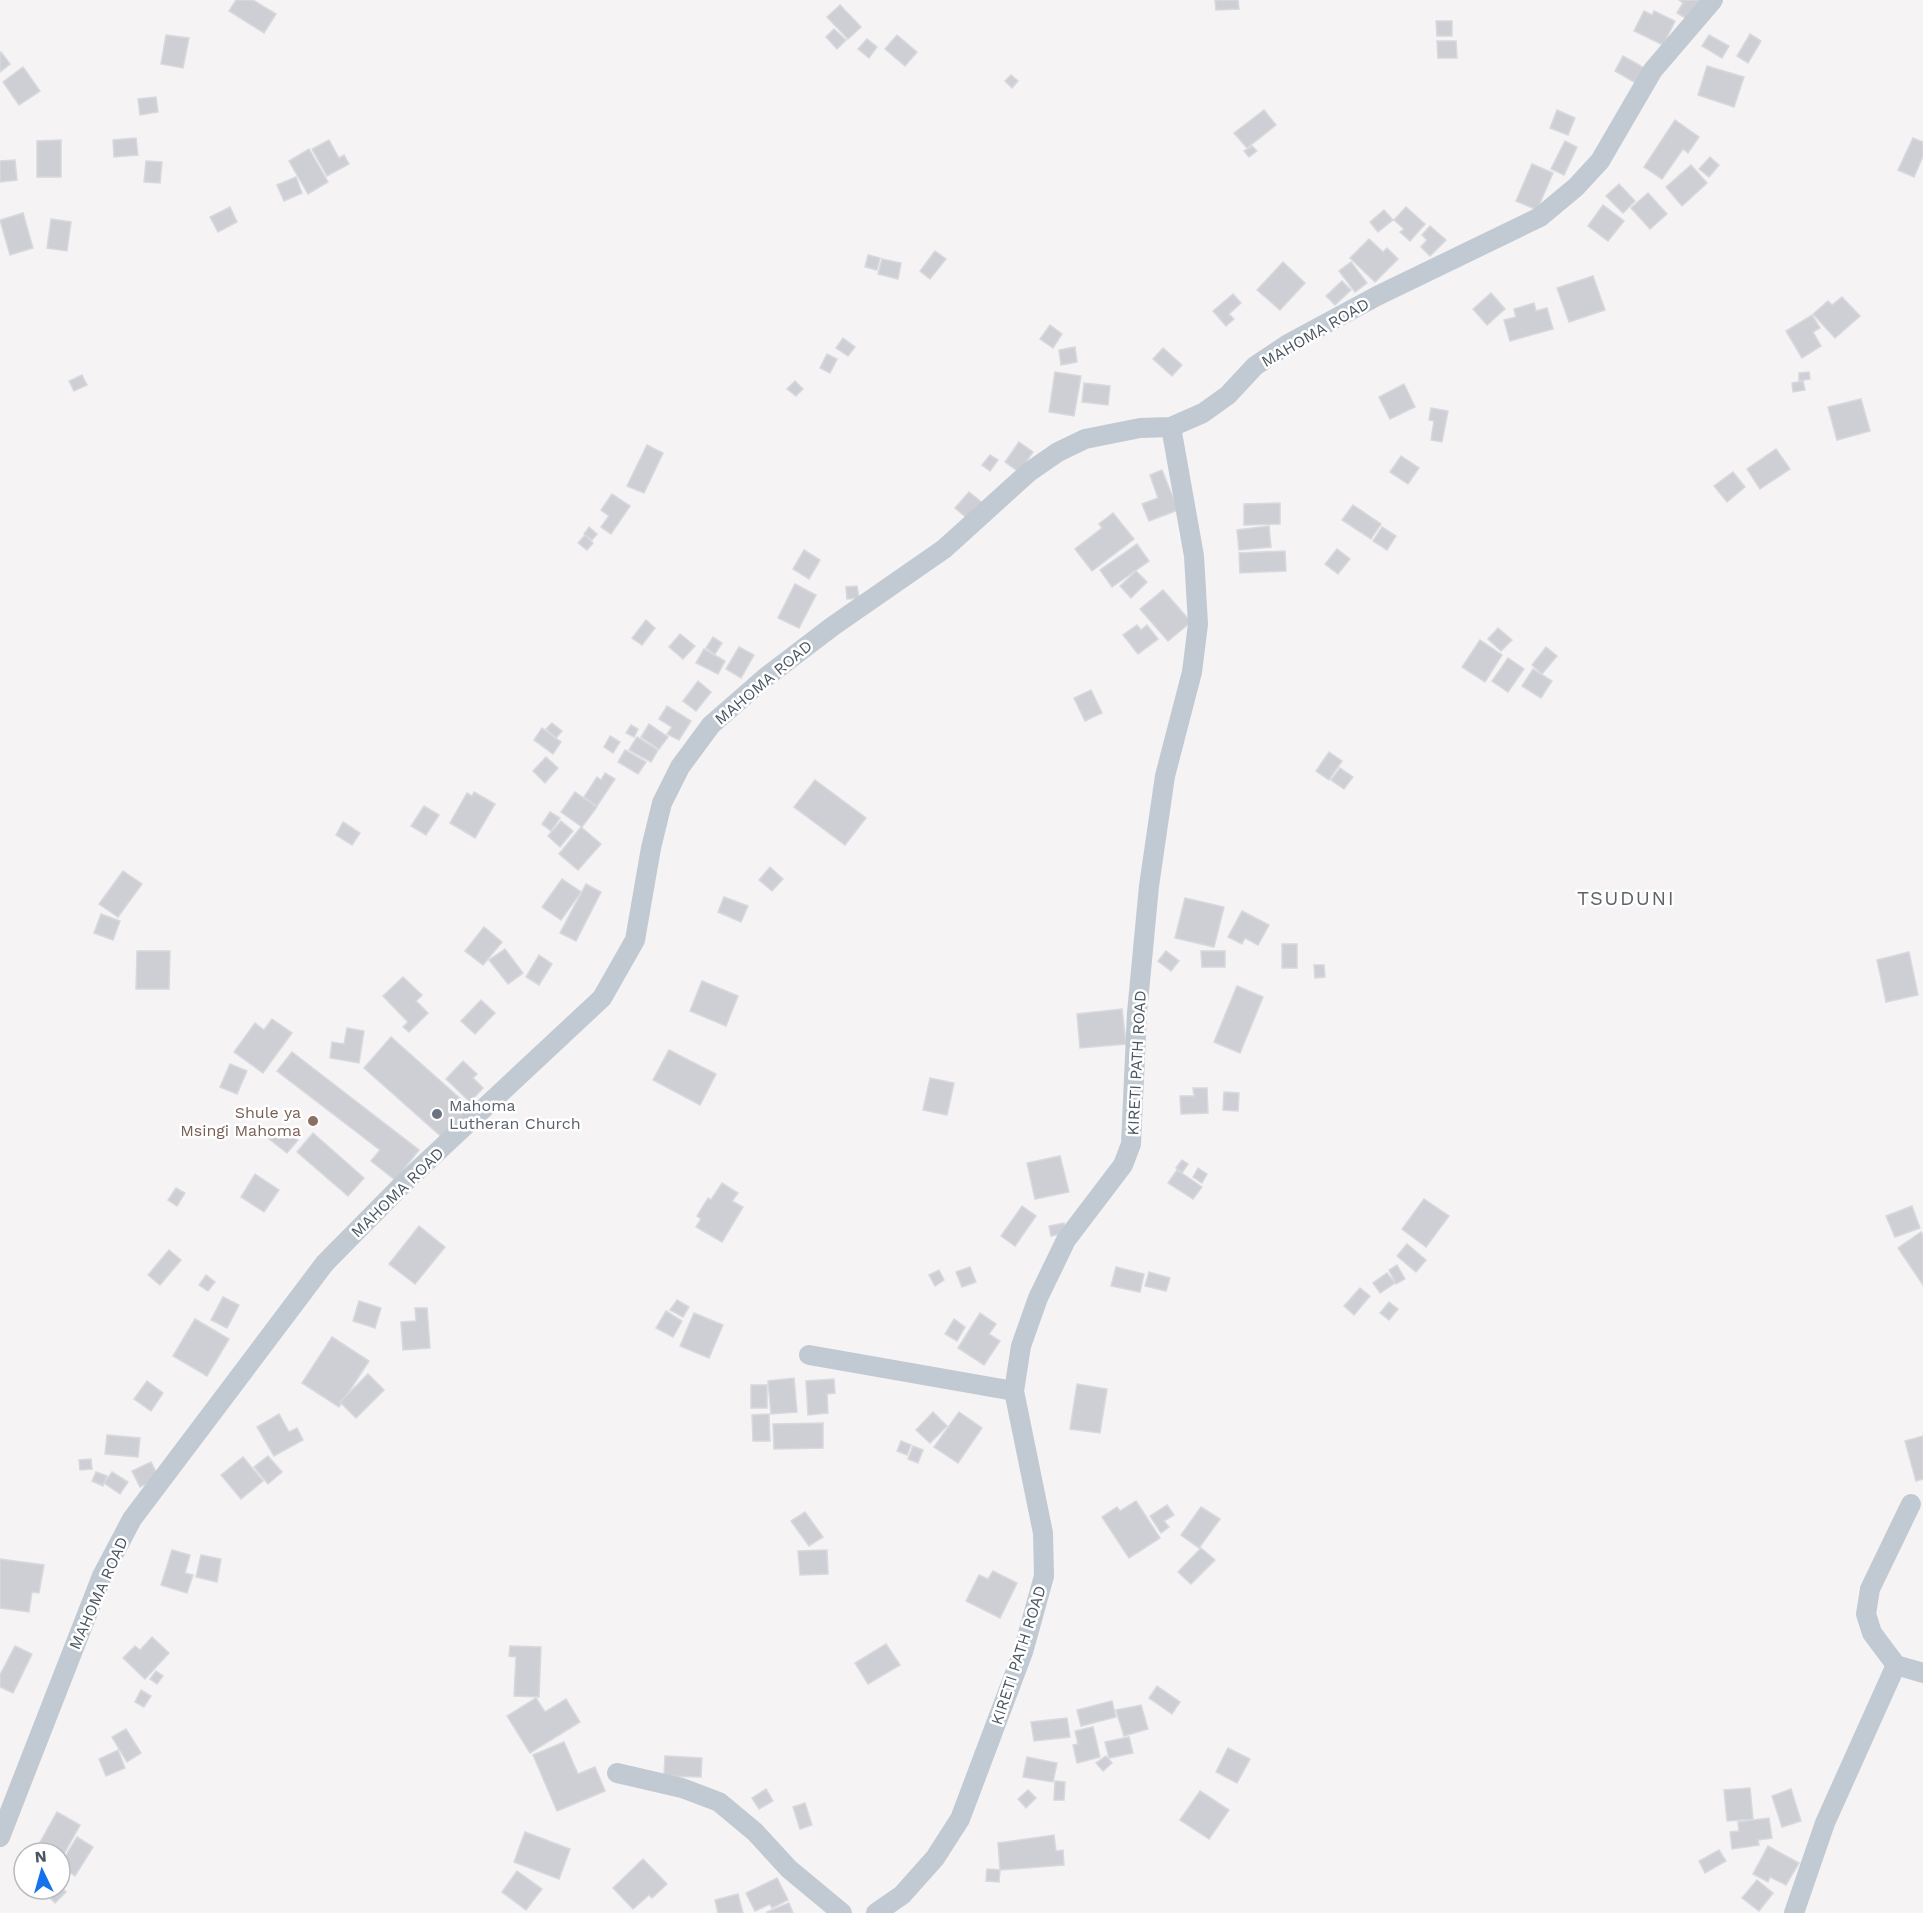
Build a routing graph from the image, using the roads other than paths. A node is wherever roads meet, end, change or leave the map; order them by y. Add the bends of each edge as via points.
1 (1713, 0) edge
2 (1171, 427) junction
3 (809, 1355) dead end
4 (1014, 1391) junction
5 (1911, 1504) dead end
6 (1896, 1665) junction
7 (1923, 1673) edge
8 (617, 1773) dead end
9 (0, 1837) edge
10 (842, 1913) edge
11 (876, 1913) edge
12 (1794, 1913) edge

1 - 2 street, MAHOMA ROAD via 1653,70 1599,160 1576,187 1540,217 1288,344 1255,366 1228,395 1203,413
2 - 4 street, KIRETI PATH ROAD via 1194,556 1198,624 1192,672 1165,776 1149,886 1137,1013 1131,1144 1123,1165 1066,1240 1038,1298 1021,1346
2 - 9 street, MAHOMA ROAD via 1140,428 1085,439 1058,452 1029,472 944,549 833,626 711,725 680,767 662,803 635,940 602,998 406,1181 325,1263 132,1519 102,1576
3 - 4 street
4 - 11 street, KIRETI PATH ROAD via 1042,1533 1044,1576 1036,1610 960,1819 929,1866 902,1895
5 - 6 street via 1870,1589 1866,1614 1872,1634
6 - 7 street
6 - 12 street via 1825,1822
8 - 10 street via 682,1788 719,1802

